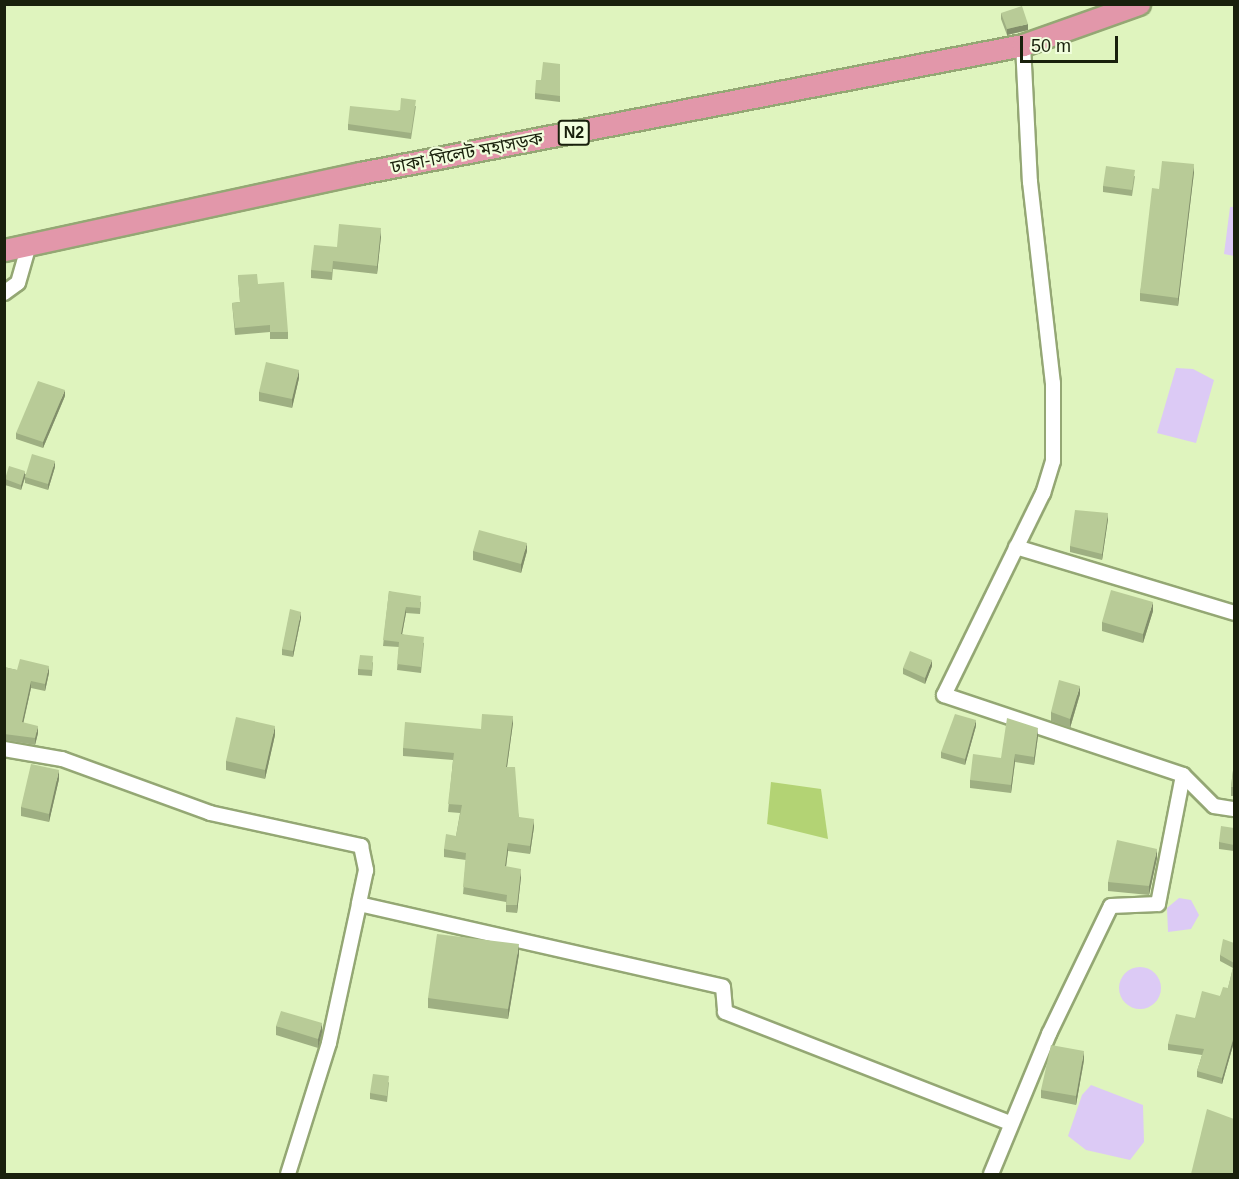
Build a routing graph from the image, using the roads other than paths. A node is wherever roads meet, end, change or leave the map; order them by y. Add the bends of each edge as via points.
1 (1139, 4) edge
2 (1023, 45) junction
3 (29, 245) junction
4 (4, 250) edge
5 (4, 293) edge
6 (1016, 547) junction
7 (1234, 613) edge
8 (4, 749) edge
9 (1183, 775) junction
10 (1234, 809) edge
11 (359, 904) junction
12 (1009, 1123) junction
13 (288, 1174) edge
14 (991, 1174) edge

1 - 2 highway, ঢাকা-সিলেট মহাসড়ক / N2
2 - 3 highway, ঢাকা-সিলেট মহাসড়ক / N2 via 360,173
2 - 6 street via 1029,182 1053,383 1053,461
3 - 4 highway, ঢাকা-সিলেট মহাসড়ক / N2
3 - 5 street via 18,283
6 - 7 street
6 - 9 street via 944,695
8 - 11 street via 62,759 210,813 361,846 366,870
9 - 10 street via 1214,806
9 - 12 street via 1158,904 1111,906
11 - 12 street via 723,987 725,1012
11 - 13 street via 329,1043
12 - 14 street

